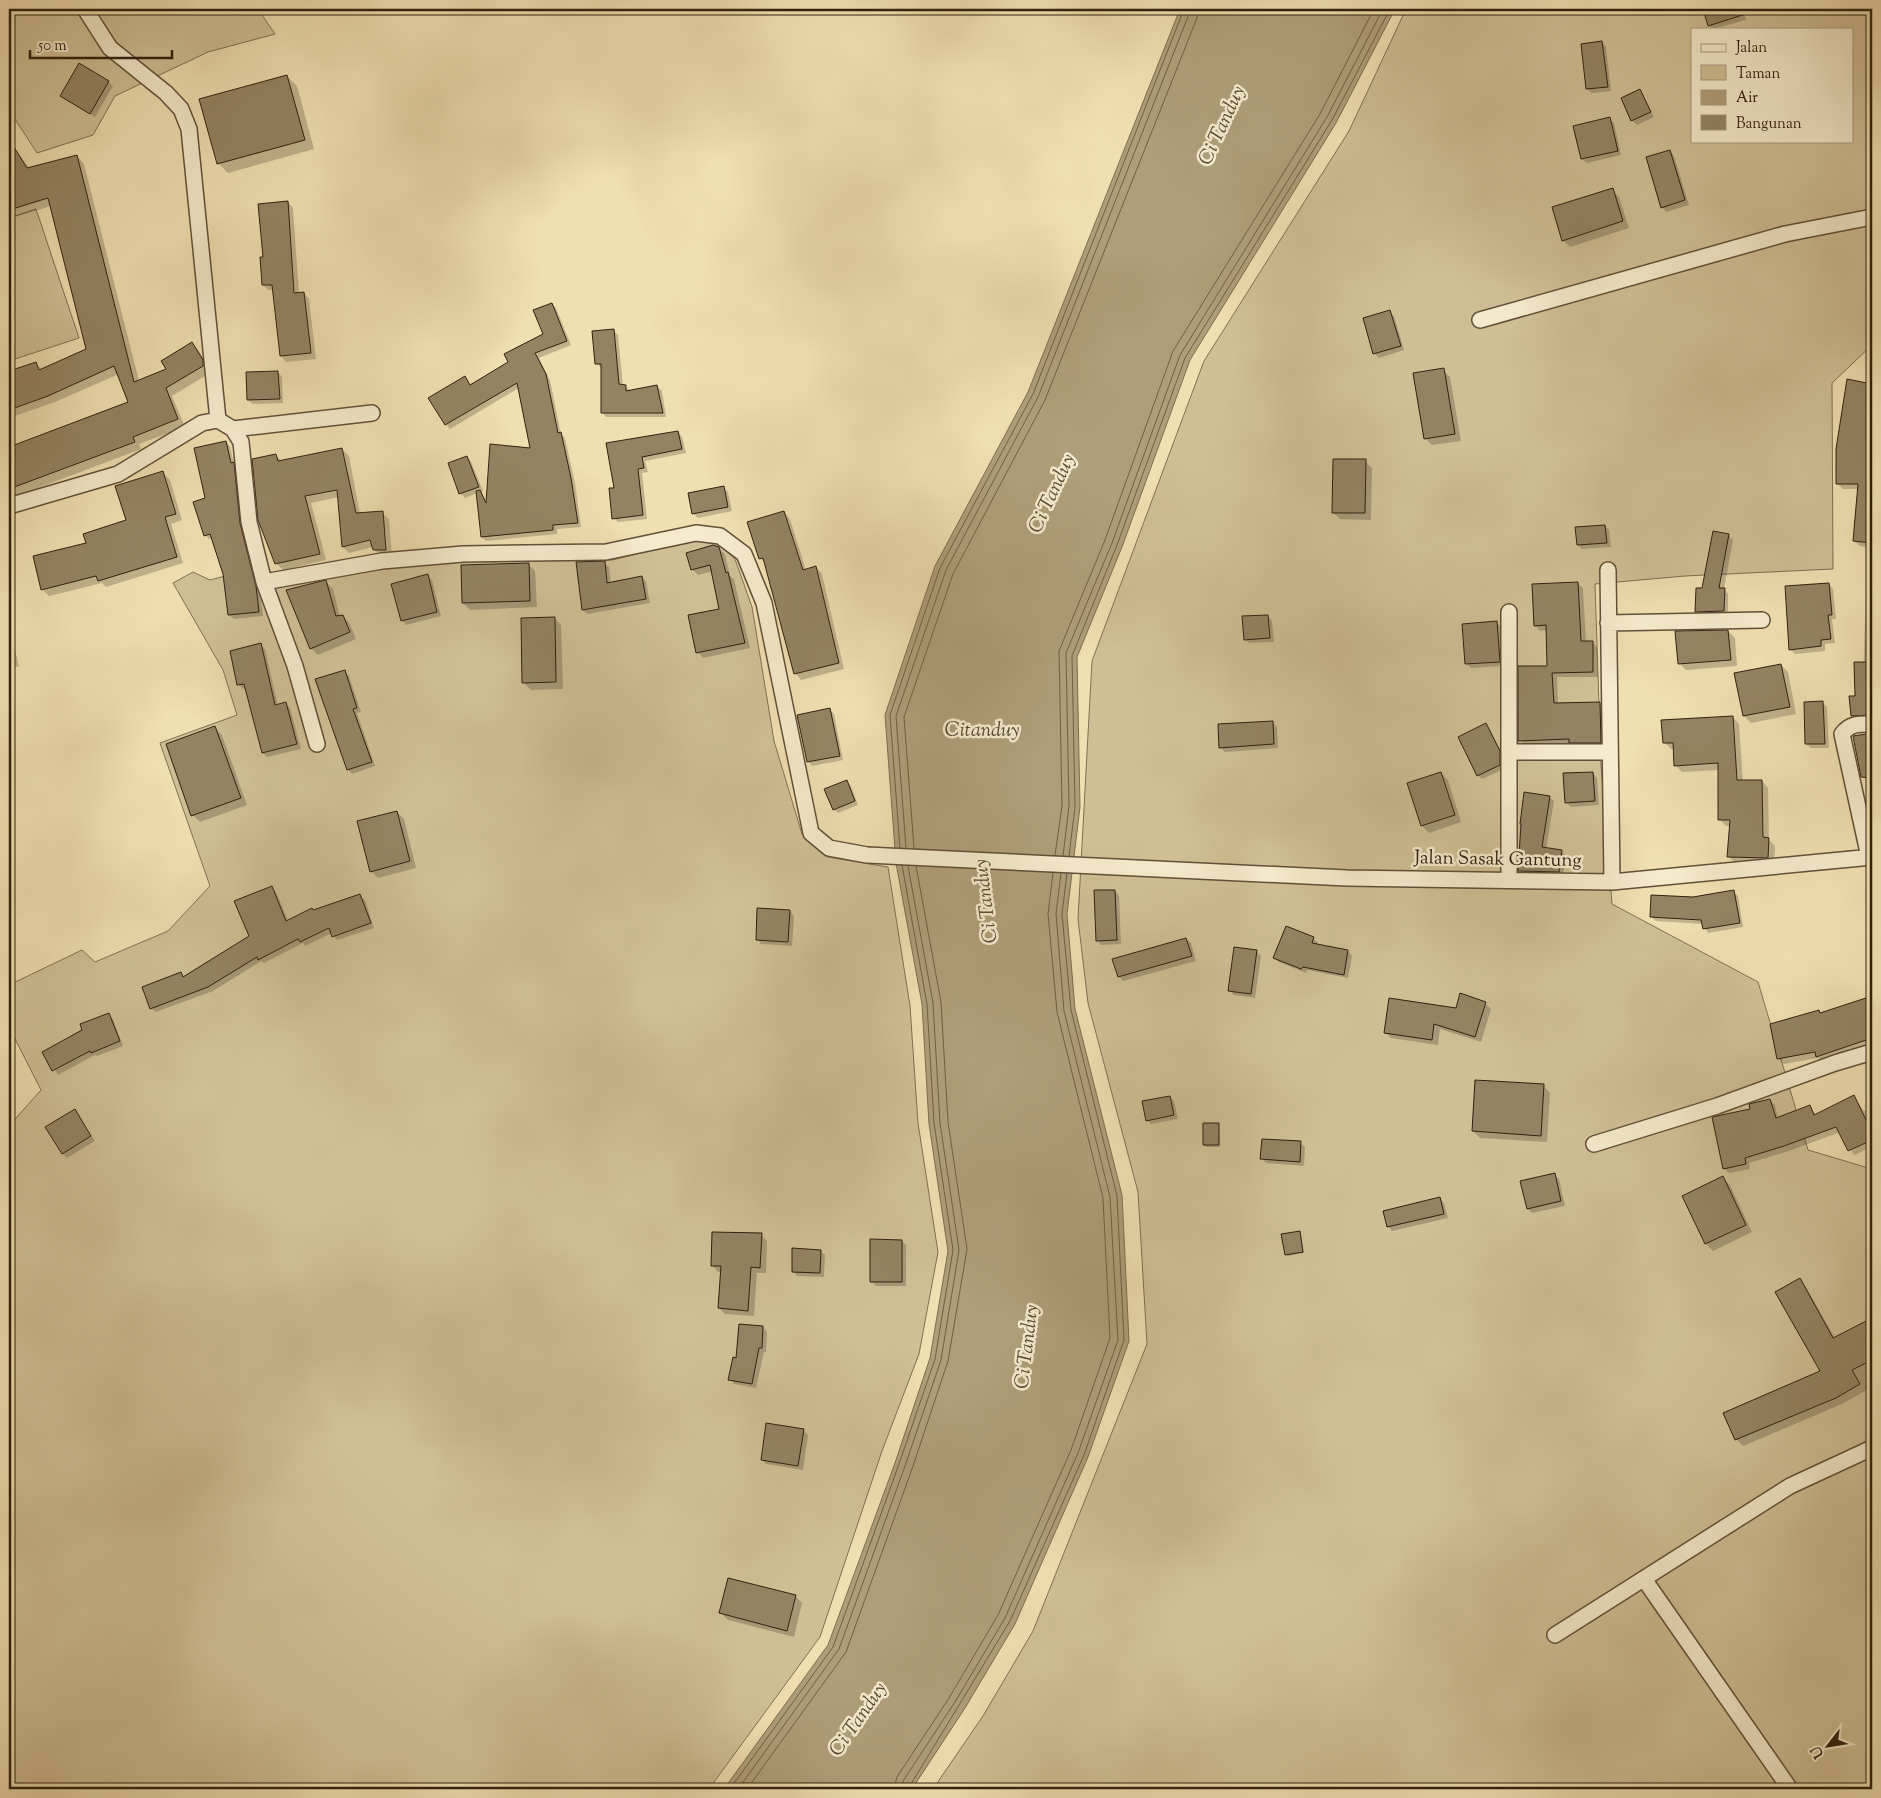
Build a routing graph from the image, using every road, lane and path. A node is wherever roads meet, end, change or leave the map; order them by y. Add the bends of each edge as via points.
1 (85, 9) edge
2 (1872, 217) edge
3 (1480, 320) dead end
4 (372, 413) dead end
5 (218, 420) junction
6 (233, 429) junction
7 (9, 506) edge
8 (1608, 570) dead end
9 (264, 582) junction
10 (1509, 612) dead end
11 (1762, 620) dead end
12 (1608, 623) junction
13 (1872, 724) edge
14 (317, 744) dead end
15 (1510, 752) junction
16 (1610, 752) junction
17 (1870, 857) edge
18 (1509, 880) junction
19 (1612, 882) junction
20 (1872, 1052) edge
21 (1594, 1144) dead end
22 (1872, 1448) edge
23 (1644, 1578) junction
24 (1555, 1635) dead end
25 (1790, 1789) edge

1 - 5 street via 110,48 181,109 189,129
2 - 3 street via 1785,234
4 - 6 street
5 - 6 street
5 - 7 street via 202,423 118,474
6 - 9 street via 241,442 249,522
8 - 12 street
9 - 14 street via 295,666
9 - 18 street, Jalan Sasak Gantung via 382,561 463,554 606,552 696,533 720,536 744,554 764,603 812,833 829,848 867,855 1347,878
10 - 15 street
11 - 12 street
12 - 16 street
13 - 17 street via 1854,724 1842,734
15 - 16 street
15 - 18 street
16 - 19 street
17 - 19 street, Jalan Sasak Gantung
18 - 19 street, Jalan Sasak Gantung
20 - 21 street via 1717,1106
22 - 23 street via 1790,1486
23 - 24 street
23 - 25 street

